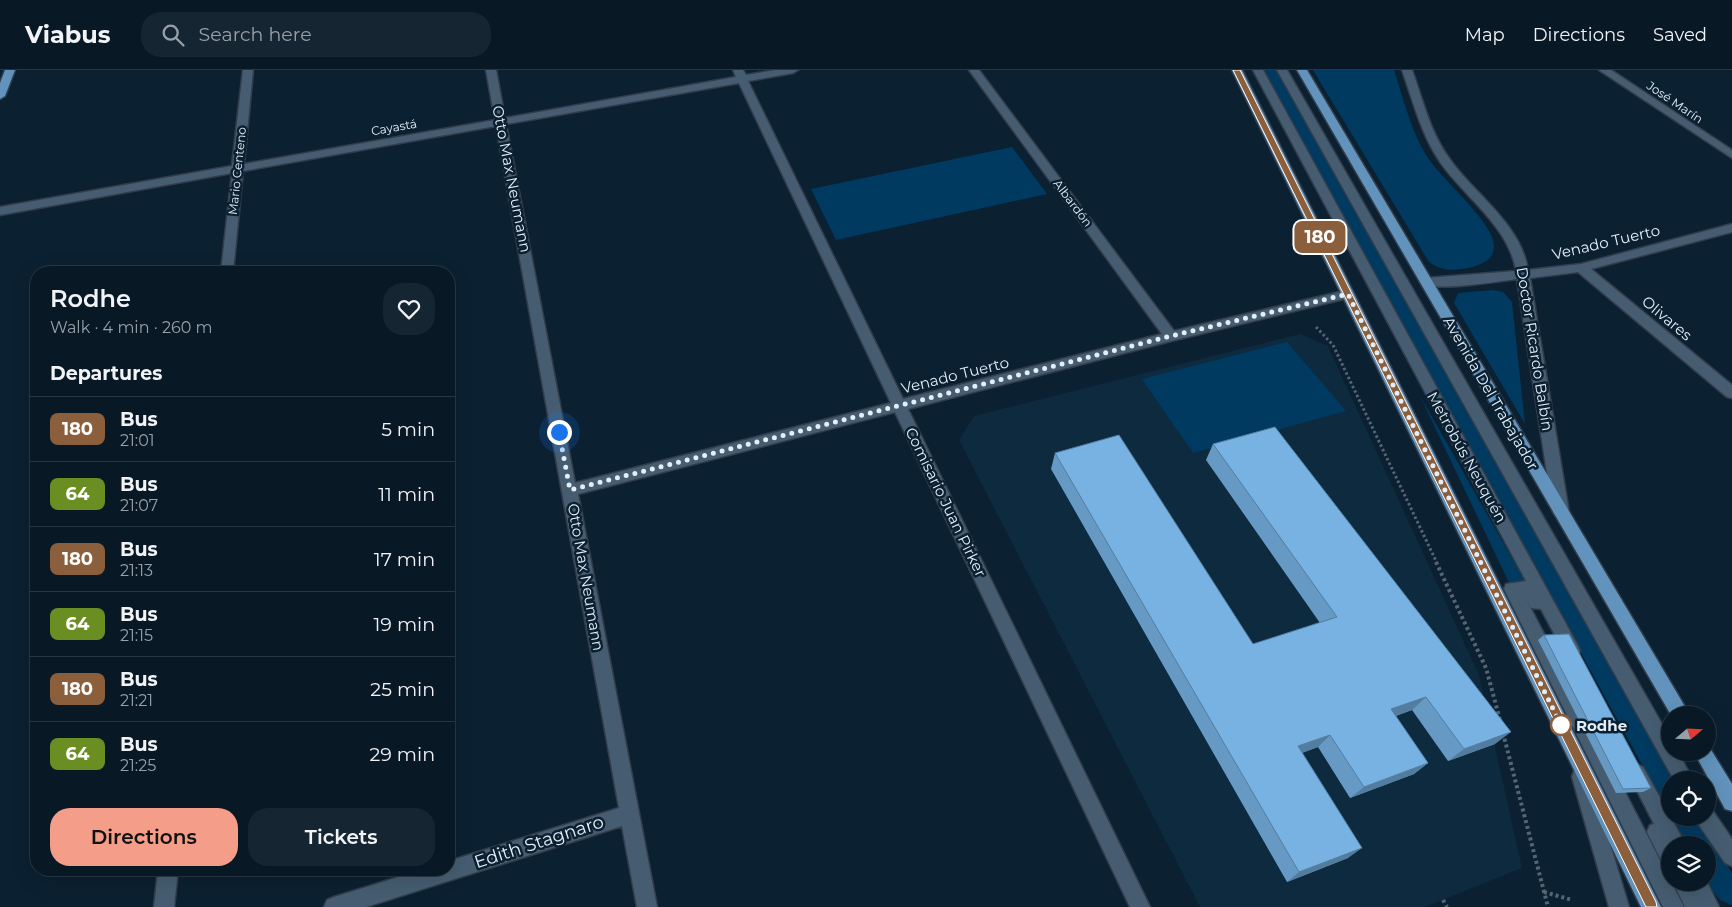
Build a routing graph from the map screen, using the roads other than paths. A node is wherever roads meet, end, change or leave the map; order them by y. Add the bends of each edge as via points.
1 (10, 70) edge
2 (248, 70) edge
3 (491, 70) edge
4 (793, 70) edge
5 (974, 70) edge
6 (1237, 70) edge
7 (1258, 70) edge
8 (1282, 70) edge
9 (1302, 70) edge
10 (1407, 70) edge
11 (1604, 70) edge
12 (741, 74) edge
13 (0, 96) edge
14 (501, 122) junction
15 (1732, 155) edge
16 (238, 168) junction
17 (0, 211) edge
18 (1732, 228) edge
19 (228, 266) edge
20 (1581, 268) junction
21 (1524, 274) junction
22 (1426, 282) junction
23 (1348, 294) junction
24 (1171, 336) junction
25 (1732, 394) edge
26 (900, 406) junction
27 (570, 490) junction
28 (1561, 512) junction
29 (1675, 706) edge
30 (1574, 752) junction
31 (1708, 761) edge
32 (1679, 771) edge
33 (1732, 802) edge
34 (630, 814) junction
35 (1711, 826) edge
36 (1671, 836) edge
37 (1661, 837) edge
38 (1732, 856) edge
39 (455, 869) edge
40 (167, 876) edge
41 (433, 876) edge
42 (1688, 891) edge
43 (1701, 891) edge
44 (164, 907) edge
45 (334, 907) edge
46 (647, 907) edge
47 (1140, 907) edge
48 (1620, 907) edge
49 (1651, 907) edge
50 (1674, 907) edge
51 (1696, 907) edge
52 (1709, 907) edge

1 - 13 main road
2 - 16 street, Mario Centeno
3 - 14 street, Otto Max Neumann
4 - 12 street, Cayastá
5 - 24 street, Albardón
6 - 23 main road
7 - 50 street, Metrobús Neuquén via 1575,665 1530,588 1512,589
8 - 32 street, Metrobús Neuquén
9 - 22 main road, Avenida Del Trabajador
10 - 21 street, Doctor Ricardo Balbín via 1430,133 1444,160 1504,232 1517,252
11 - 15 street, José Marín
12 - 14 street, Cayastá
12 - 26 street, Comisario Juan Pirker
14 - 16 street, Cayastá
14 - 27 street, Otto Max Neumann
16 - 17 street, Cayastá
16 - 19 street, Mario Centeno
18 - 20 street, Venado Tuerto
20 - 21 street, Venado Tuerto
20 - 25 street, Olivares
21 - 22 street, Venado Tuerto
21 - 28 street, Doctor Ricardo Balbín
22 - 28 main road, Avenida Del Trabajador
23 - 24 street, Venado Tuerto
23 - 30 main road
24 - 26 street, Venado Tuerto
26 - 27 street, Venado Tuerto
26 - 47 street, Comisario Juan Pirker
27 - 34 street, Otto Max Neumann
28 - 29 main road, Avenida Del Trabajador
30 - 48 street
30 - 49 main road
31 - 33 main road
34 - 39 street, Edith Stagnaro
34 - 46 street, Otto Max Neumann
35 - 38 street
36 - 37 street via 1627,763
40 - 44 street
41 - 45 street, Edith Stagnaro
42 - 51 street
43 - 52 street

